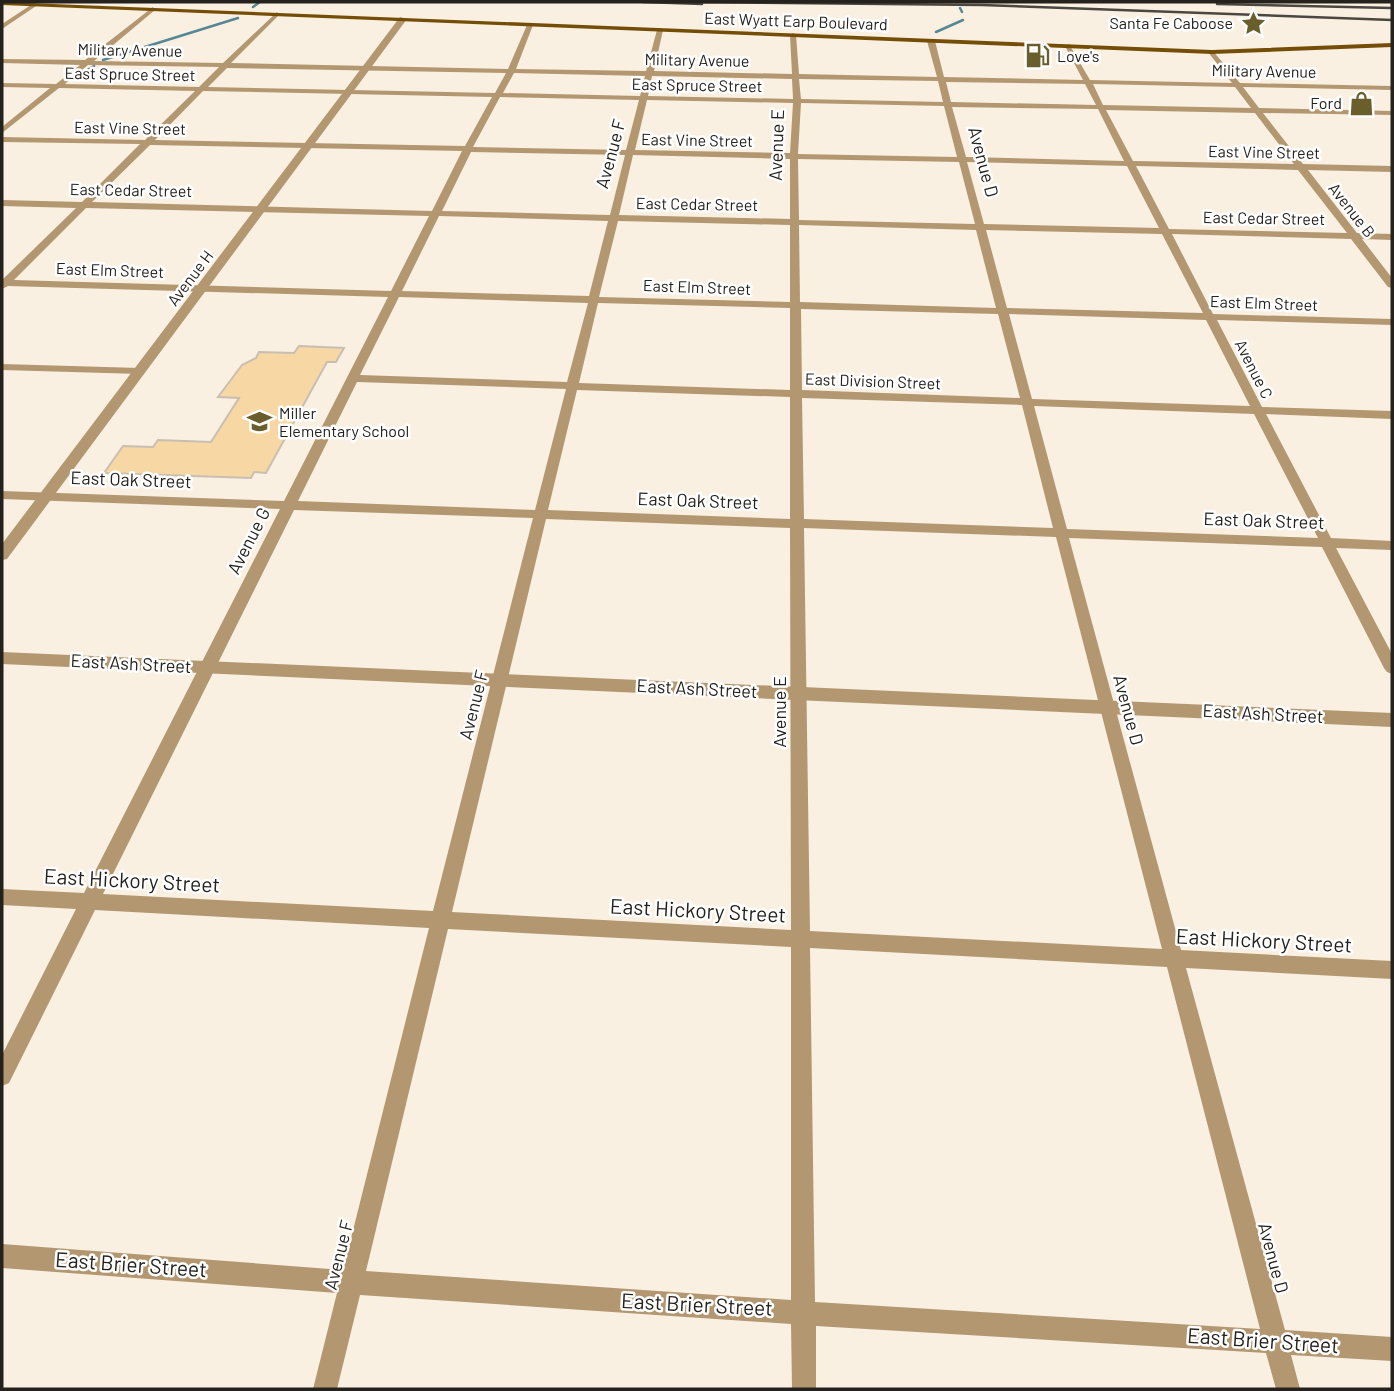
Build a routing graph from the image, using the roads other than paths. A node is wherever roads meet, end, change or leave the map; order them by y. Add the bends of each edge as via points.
1 (2, 3) edge
2 (36, 4) junction
3 (153, 9) junction
4 (277, 14) junction
5 (403, 19) junction
6 (530, 24) junction
7 (2, 27) edge
8 (660, 30) junction
9 (793, 35) junction
10 (930, 41) junction
11 (1392, 45) edge
12 (1069, 46) junction
13 (1392, 51) edge
14 (1212, 52) junction
15 (2, 61) edge
16 (86, 63) junction
17 (226, 65) junction
18 (367, 68) junction
19 (511, 71) junction
20 (651, 74) junction
21 (796, 76) junction
22 (941, 79) junction
23 (1087, 82) junction
24 (2, 85) edge
25 (1237, 85) junction
26 (58, 86) junction
27 (201, 89) junction
28 (1391, 89) edge
29 (349, 92) junction
30 (497, 96) junction
31 (646, 98) junction
32 (797, 102) junction
33 (947, 104) junction
34 (1100, 107) junction
35 (1257, 110) junction
36 (1392, 113) edge
37 (2, 131) edge
38 (2, 139) edge
39 (148, 142) junction
40 (309, 146) junction
41 (468, 149) junction
42 (630, 153) junction
43 (794, 156) junction
44 (962, 160) junction
45 (1129, 163) junction
46 (1301, 167) junction
47 (1392, 169) edge
48 (2, 203) edge
49 (84, 205) junction
50 (261, 209) junction
51 (435, 213) junction
52 (614, 218) junction
53 (795, 222) junction
54 (980, 226) junction
55 (1164, 231) junction
56 (1354, 236) junction
57 (1392, 237) edge
58 (3, 284) edge
59 (1392, 285) edge
60 (201, 289) junction
61 (395, 294) junction
62 (594, 300) junction
63 (796, 305) junction
64 (1002, 311) junction
65 (1209, 317) junction
66 (1392, 322) edge
67 (2, 367) edge
68 (140, 371) junction
69 (352, 379) junction
70 (573, 386) junction
71 (796, 394) junction
72 (1026, 402) junction
73 (1258, 410) junction
74 (1392, 415) edge
75 (2, 495) edge
76 (46, 496) junction
77 (289, 505) junction
78 (541, 514) junction
79 (797, 523) junction
80 (1061, 533) junction
81 (1326, 542) junction
82 (1392, 545) edge
83 (2, 555) edge
84 (2, 659) edge
85 (207, 668) junction
86 (1392, 668) edge
87 (500, 681) junction
88 (799, 694) junction
89 (1107, 707) junction
90 (1392, 720) edge
91 (2, 897) edge
92 (89, 902) junction
93 (441, 920) junction
94 (801, 939) junction
95 (1174, 959) junction
96 (1392, 970) edge
97 (2, 1076) edge
98 (2, 1256) edge
99 (352, 1281) junction
100 (804, 1311) junction
101 (1275, 1341) junction
102 (1392, 1349) edge
103 (325, 1389) edge
104 (804, 1389) edge
105 (1288, 1389) edge

1 - 2 main road, East Wyatt Earp Boulevard
2 - 3 main road, East Wyatt Earp Boulevard
2 - 7 street
3 - 4 main road, East Wyatt Earp Boulevard
3 - 16 street
4 - 5 main road, East Wyatt Earp Boulevard
4 - 17 street
5 - 6 main road, East Wyatt Earp Boulevard
5 - 18 street, Avenue H
6 - 8 main road, East Wyatt Earp Boulevard
6 - 19 street, Avenue G
8 - 9 main road, East Wyatt Earp Boulevard
8 - 20 street, Avenue F
9 - 10 main road, East Wyatt Earp Boulevard
9 - 21 street, Avenue E
10 - 12 main road, East Wyatt Earp Boulevard
10 - 22 street, Avenue D
11 - 14 main road, East Wyatt Earp Boulevard
12 - 14 main road, East Wyatt Earp Boulevard
12 - 23 street, Avenue C
13 - 14 main road, East Wyatt Earp Boulevard via 1291,56
14 - 25 street, Avenue B
15 - 16 street, Military Avenue
16 - 17 street, Military Avenue
16 - 26 street
17 - 18 street, Military Avenue
17 - 27 street
18 - 19 street, Military Avenue
18 - 29 street, Avenue H
19 - 20 street, Military Avenue
19 - 30 street, Avenue G
20 - 21 street, Military Avenue
20 - 31 street, Avenue F
21 - 22 street, Military Avenue
21 - 32 street, Avenue E
22 - 23 street, Military Avenue
22 - 33 street, Avenue D
23 - 25 street, Military Avenue
23 - 34 street, Avenue C
24 - 26 street, East Spruce Street
25 - 28 street, Military Avenue
25 - 35 street, Avenue B
26 - 27 street, East Spruce Street
26 - 37 street
27 - 29 street, East Spruce Street
27 - 39 street
29 - 30 street, East Spruce Street
29 - 40 street, Avenue H
30 - 31 street, East Spruce Street
30 - 41 street, Avenue G
31 - 32 street, East Spruce Street
31 - 42 street, Avenue F
32 - 33 street, East Spruce Street
32 - 43 street, Avenue E
33 - 34 street, East Spruce Street
33 - 44 street, Avenue D
34 - 35 street, East Spruce Street
34 - 45 street, Avenue C
35 - 36 street, East Spruce Street
35 - 46 street, Avenue B
38 - 39 street, East Vine Street
39 - 40 street, East Vine Street
39 - 49 street
40 - 41 street, East Vine Street
40 - 50 street, Avenue H
41 - 42 street, East Vine Street
41 - 51 street, Avenue G
42 - 43 street, East Vine Street
42 - 52 street, Avenue F
43 - 44 street, East Vine Street
43 - 53 street, Avenue E
44 - 45 street, East Vine Street
44 - 54 street, Avenue D
45 - 46 street, East Vine Street
45 - 55 street, Avenue C
46 - 47 street, East Vine Street
46 - 56 street, Avenue B
48 - 49 street, East Cedar Street
49 - 50 street, East Cedar Street
49 - 58 street
50 - 51 street, East Cedar Street
50 - 60 street, Avenue H
51 - 52 street, East Cedar Street
51 - 61 street, Avenue G
52 - 53 street, East Cedar Street
52 - 62 street, Avenue F
53 - 54 street, East Cedar Street
53 - 63 street, Avenue E
54 - 55 street, East Cedar Street
54 - 64 street, Avenue D
55 - 56 street, East Cedar Street
55 - 65 street, Avenue C
56 - 57 street, East Cedar Street
56 - 59 street, Avenue B
58 - 60 street, East Elm Street
60 - 61 street, East Elm Street
60 - 68 street, Avenue H
61 - 62 street, East Elm Street
61 - 69 street, Avenue G
62 - 63 street, East Elm Street
62 - 70 street, Avenue F
63 - 64 street, East Elm Street
63 - 71 street, Avenue E
64 - 65 street, East Elm Street
64 - 72 street, Avenue D
65 - 66 street, East Elm Street
65 - 73 street, Avenue C
67 - 68 street
68 - 76 street, Avenue H
69 - 70 street, East Division Street
69 - 77 street, Avenue G
70 - 71 street, East Division Street
70 - 78 street, Avenue F
71 - 72 street, East Division Street
71 - 79 street, Avenue E
72 - 73 street, East Division Street
72 - 80 street, Avenue D
73 - 74 street, East Division Street
73 - 81 street, Avenue C
75 - 76 street, East Oak Street
76 - 77 street, East Oak Street
76 - 83 street, Avenue H
77 - 78 street, East Oak Street
77 - 85 street, Avenue G
78 - 79 street, East Oak Street
78 - 87 street, Avenue F
79 - 80 street, East Oak Street
79 - 88 street, Avenue E
80 - 81 street, East Oak Street
80 - 89 street, Avenue D
81 - 82 street, East Oak Street
81 - 86 street, Avenue C
84 - 85 street, East Ash Street
85 - 87 street, East Ash Street
85 - 92 street, Avenue G
87 - 88 street, East Ash Street
87 - 93 street, Avenue F
88 - 89 street, East Ash Street
88 - 94 street, Avenue E
89 - 90 street, East Ash Street
89 - 95 street, Avenue D
91 - 92 street, East Hickory Street
92 - 93 street, East Hickory Street
92 - 97 street, Avenue G
93 - 94 street, East Hickory Street
93 - 99 street, Avenue F
94 - 95 street, East Hickory Street
94 - 100 street, Avenue E
95 - 96 street, East Hickory Street
95 - 101 street, Avenue D
98 - 99 street, East Brier Street
99 - 100 street, East Brier Street
99 - 103 street, Avenue F
100 - 101 street, East Brier Street
100 - 104 street, Avenue E
101 - 102 street, East Brier Street
101 - 105 street, Avenue D

